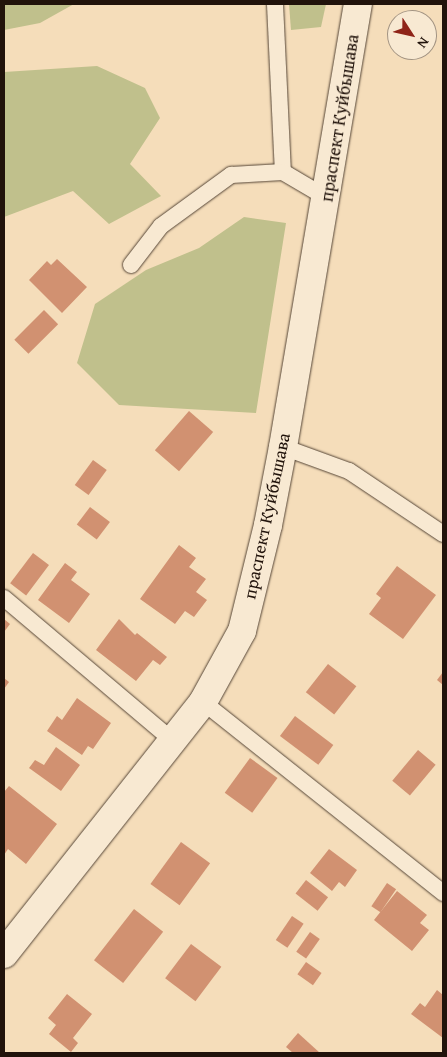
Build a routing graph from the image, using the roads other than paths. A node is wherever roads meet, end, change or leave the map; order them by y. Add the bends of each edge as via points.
1 (275, 4) edge
2 (358, 4) edge
3 (283, 172) junction
4 (327, 198) junction
5 (131, 265) dead end
6 (283, 447) junction
7 (443, 534) edge
8 (4, 598) edge
9 (204, 702) junction
10 (173, 741) junction
11 (443, 893) edge
12 (4, 954) edge

1 - 3 lane
2 - 4 street, праспект Куйбышава
3 - 4 lane
3 - 5 lane via 230,175 162,226
4 - 6 street, праспект Куйбышава
6 - 7 lane via 349,470
6 - 9 street, праспект Куйбышава via 242,631
8 - 10 lane
9 - 10 street, праспект Куйбышава
9 - 11 lane
10 - 12 street, праспект Куйбышава

